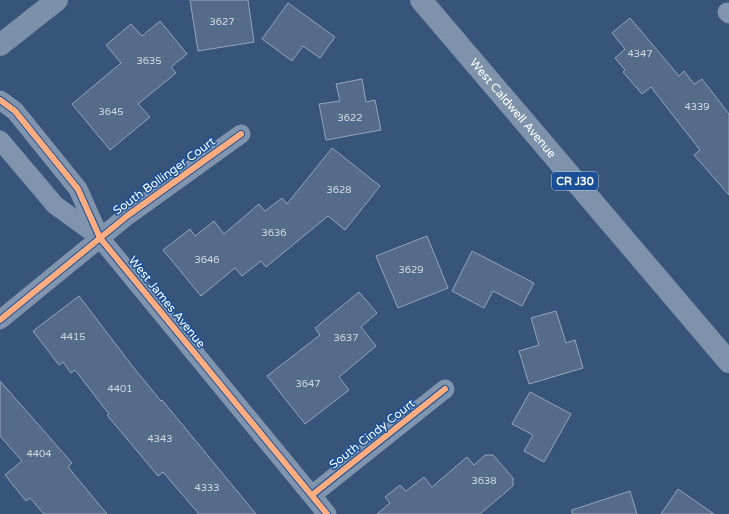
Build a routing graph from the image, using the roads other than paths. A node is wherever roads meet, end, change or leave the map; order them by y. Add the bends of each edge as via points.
1 (57, 0) edge
2 (421, 0) edge
3 (0, 46) edge
4 (0, 100) edge
5 (241, 134) dead end
6 (0, 140) edge
7 (100, 238) junction
8 (0, 320) edge
9 (729, 362) edge
10 (445, 389) dead end
11 (312, 495) junction
12 (327, 514) edge

1 - 3 street
2 - 9 main road, West Caldwell Avenue / CR J30
4 - 7 street, West James Avenue via 15,111 78,189
5 - 7 street, South Bollinger Court
6 - 7 street, West James Avenue via 55,205
7 - 8 street, South Bollinger Court
7 - 11 street, West James Avenue
10 - 11 street, South Cindy Court
11 - 12 street, West James Avenue

